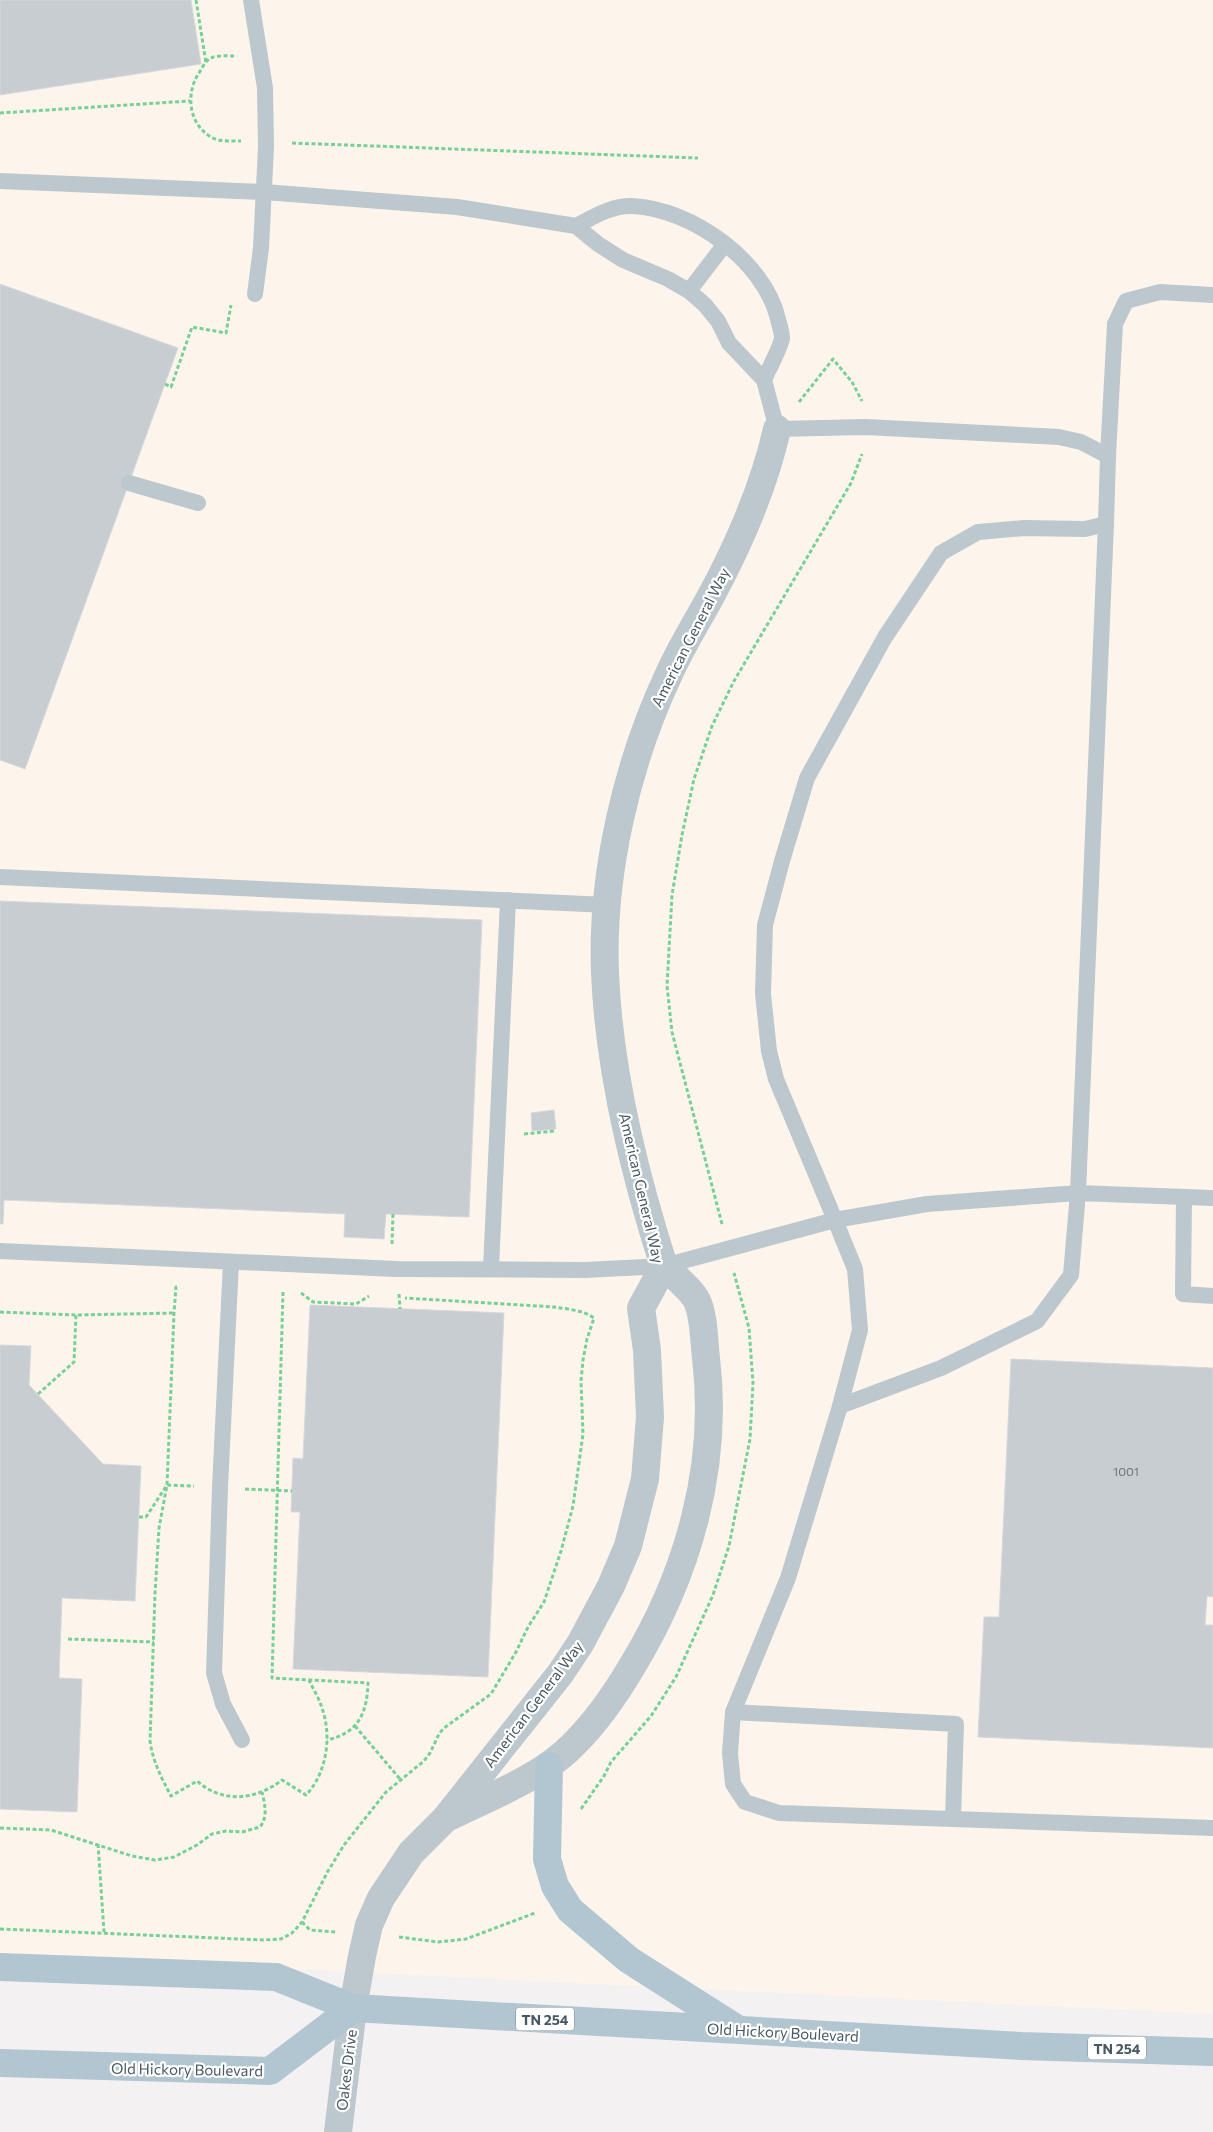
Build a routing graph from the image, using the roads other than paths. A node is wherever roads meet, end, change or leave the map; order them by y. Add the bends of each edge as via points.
1 (251, 0) edge
2 (0, 181) edge
3 (264, 192) junction
4 (576, 226) junction
5 (725, 244) junction
6 (689, 291) junction
7 (255, 294) dead end
8 (1213, 295) edge
9 (764, 380) junction
10 (778, 429) junction
11 (1108, 456) junction
12 (129, 482) dead end
13 (198, 503) dead end
14 (1106, 524) junction
15 (0, 877) edge
16 (508, 900) junction
17 (608, 905) junction
18 (1078, 1193) junction
19 (1184, 1197) junction
20 (1213, 1198) edge
21 (835, 1220) junction
22 (0, 1251) edge
23 (231, 1262) junction
24 (664, 1266) junction
25 (491, 1268) junction
26 (1213, 1296) edge
27 (840, 1406) junction
28 (734, 1712) junction
29 (242, 1740) dead end
30 (549, 1766) junction
31 (953, 1818) junction
32 (445, 1819) junction
33 (1213, 1828) edge
34 (0, 1967) edge
35 (353, 2008) junction
36 (738, 2029) junction
37 (1213, 2052) edge
38 (0, 2063) edge
39 (338, 2132) edge

1 - 3 lane via 265,88
2 - 3 lane
3 - 4 lane via 456,207
3 - 7 lane
4 - 5 lane via 609,209 630,206 653,208 702,227
4 - 6 lane via 623,260
5 - 6 lane
5 - 9 lane via 756,276 776,311 782,338
6 - 9 lane via 705,305 729,343
8 - 11 lane via 1160,292 1126,302 1115,324
9 - 10 lane
10 - 11 lane via 866,427 1059,437 1081,442
10 - 17 street, American General Way via 769,466 753,507 712,594 669,672 639,747 618,836
11 - 14 lane
12 - 13 lane
14 - 18 lane
14 - 21 lane via 1085,530 1024,528 978,532 941,553 885,637 808,778 765,925 763,994 769,1051 776,1079
15 - 16 lane
16 - 17 lane
16 - 25 lane
17 - 24 street, American General Way via 605,971 615,1064 647,1213
18 - 19 lane
18 - 21 lane via 927,1204
18 - 27 lane via 1071,1275 1037,1321 940,1368
19 - 20 lane
19 - 26 lane via 1182,1294
21 - 24 lane
21 - 27 lane via 855,1269 860,1330
22 - 23 lane
23 - 25 lane via 405,1269
23 - 29 lane via 214,1673 224,1704
24 - 25 lane via 586,1270
24 - 30 street via 697,1300 700,1308 709,1417 702,1490 685,1555 662,1614 647,1642 615,1695 594,1722
24 - 32 street, American General Way via 641,1308 647,1350 650,1417 645,1479 628,1546 611,1586 560,1674
27 - 28 lane via 788,1578
28 - 31 lane via 730,1753 733,1784 745,1802 779,1813
28 - 31 lane via 956,1724
30 - 32 street
30 - 36 main road via 547,1859 555,1886 570,1910 629,1960
31 - 33 lane
32 - 35 street, American General Way via 406,1860 381,1898 367,1933
34 - 35 main road, Old Hickory Boulevard / TN 254 via 276,1977
35 - 36 main road, Old Hickory Boulevard / TN 254
35 - 38 main road, Old Hickory Boulevard via 270,2071
35 - 39 street, Oakes Drive
36 - 37 main road, Old Hickory Boulevard / TN 254 via 1021,2046

